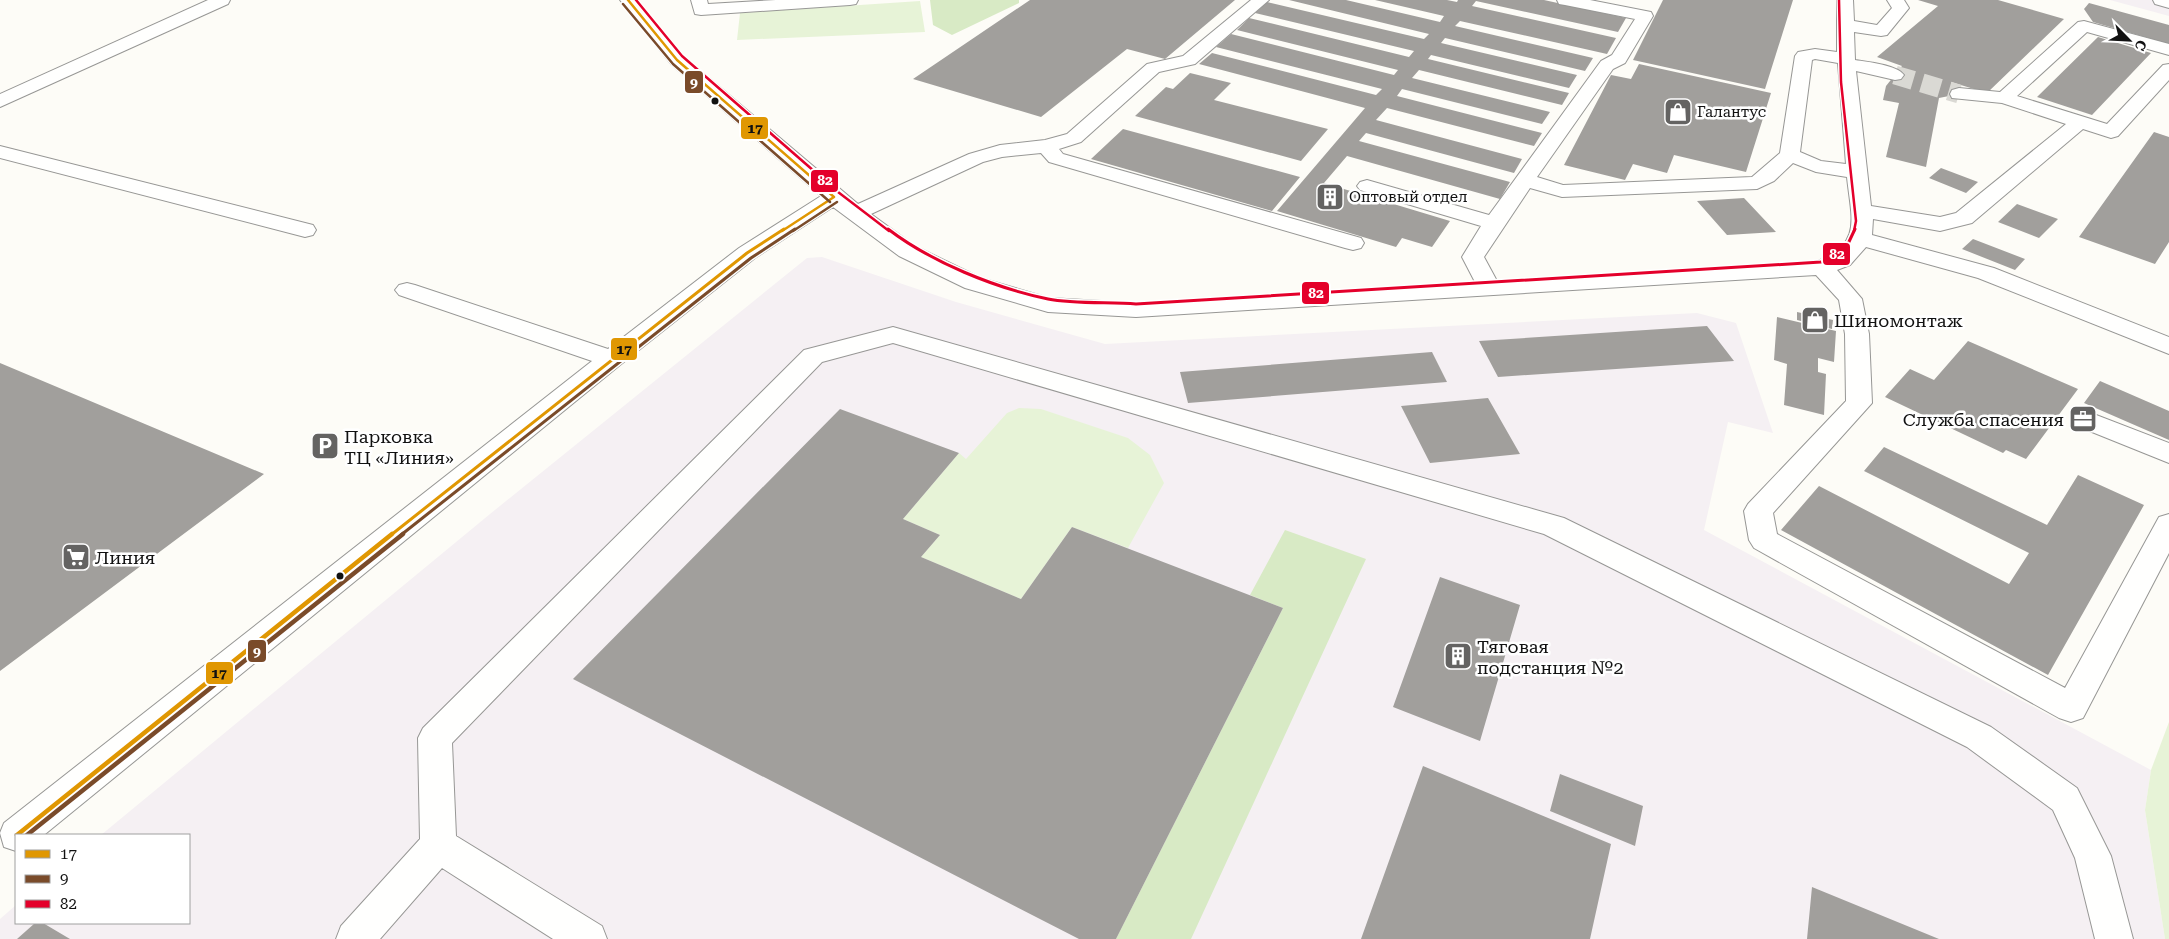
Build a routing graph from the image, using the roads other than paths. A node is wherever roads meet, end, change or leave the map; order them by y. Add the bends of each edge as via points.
1 (222, 0) edge
2 (628, 0) edge
3 (699, 0) edge
4 (850, 0) edge
5 (1262, 0) edge
6 (1565, 0) edge
7 (1845, 0) edge
8 (1895, 0) edge
9 (2161, 0) edge
10 (2169, 3) edge
11 (1642, 8) edge
12 (1846, 25) junction
13 (2169, 50) edge
14 (1846, 62) junction
15 (2169, 69) edge
16 (1895, 75) tunnel mouth
17 (1959, 94) tunnel mouth
18 (2004, 98) junction
19 (0, 102) edge
20 (2080, 122) junction
21 (1046, 146) junction
22 (0, 152) edge
23 (1790, 155) junction
24 (1856, 172) junction
25 (1525, 180) junction
26 (1367, 186) dead end
27 (834, 197) junction
28 (1862, 211) junction
29 (856, 213) junction
30 (1494, 223) junction
31 (304, 230) dead end
32 (1861, 239) junction
33 (1353, 243) dead end
34 (1822, 268) junction
35 (1489, 287) junction
36 (407, 290) dead end
37 (2169, 346) edge
38 (611, 359) junction
39 (2091, 422) dead end
40 (2169, 454) edge
41 (2169, 525) edge
42 (19, 834) edge
43 (15, 838) edge
44 (438, 845) junction
45 (0, 849) edge
46 (355, 939) edge
47 (588, 939) edge
48 (2114, 939) edge

1 - 19 street
2 - 27 street via 677,60
3 - 4 street via 701,10
5 - 21 street via 1189,60 1154,68 1074,138
6 - 11 street
7 - 12 street
8 - 12 street via 1901,8 1881,31
9 - 10 street
11 - 25 street via 1619,59 1607,65
12 - 14 street
13 - 18 street via 2084,26
14 - 16 street
14 - 23 street via 1814,54 1804,56
14 - 24 street
15 - 20 street via 2111,132
17 - 18 street
18 - 20 street
20 - 28 street via 1964,218 1940,224
21 - 29 street via 1000,151 976,158
21 - 33 street via 1056,158
22 - 31 street
23 - 24 street via 1816,166
23 - 25 street via 1768,177 1757,183 1562,191
24 - 28 street
25 - 30 street
26 - 30 street
27 - 29 street
27 - 38 street via 747,253
28 - 32 street
29 - 35 street via 907,251 965,279 1048,305 1136,310
30 - 35 street via 1473,257
32 - 34 street via 1842,260
32 - 37 street via 1986,273
34 - 35 street
34 - 41 street via 1850,299 1857,334 1859,403 1758,511 1764,540 2071,708
36 - 38 street
38 - 42 street
39 - 40 street
43 - 45 street
44 - 46 street
44 - 47 street
44 - 48 street via 435,738 813,356 894,336 1554,526 1589,543 1979,737 2065,799 2093,856

